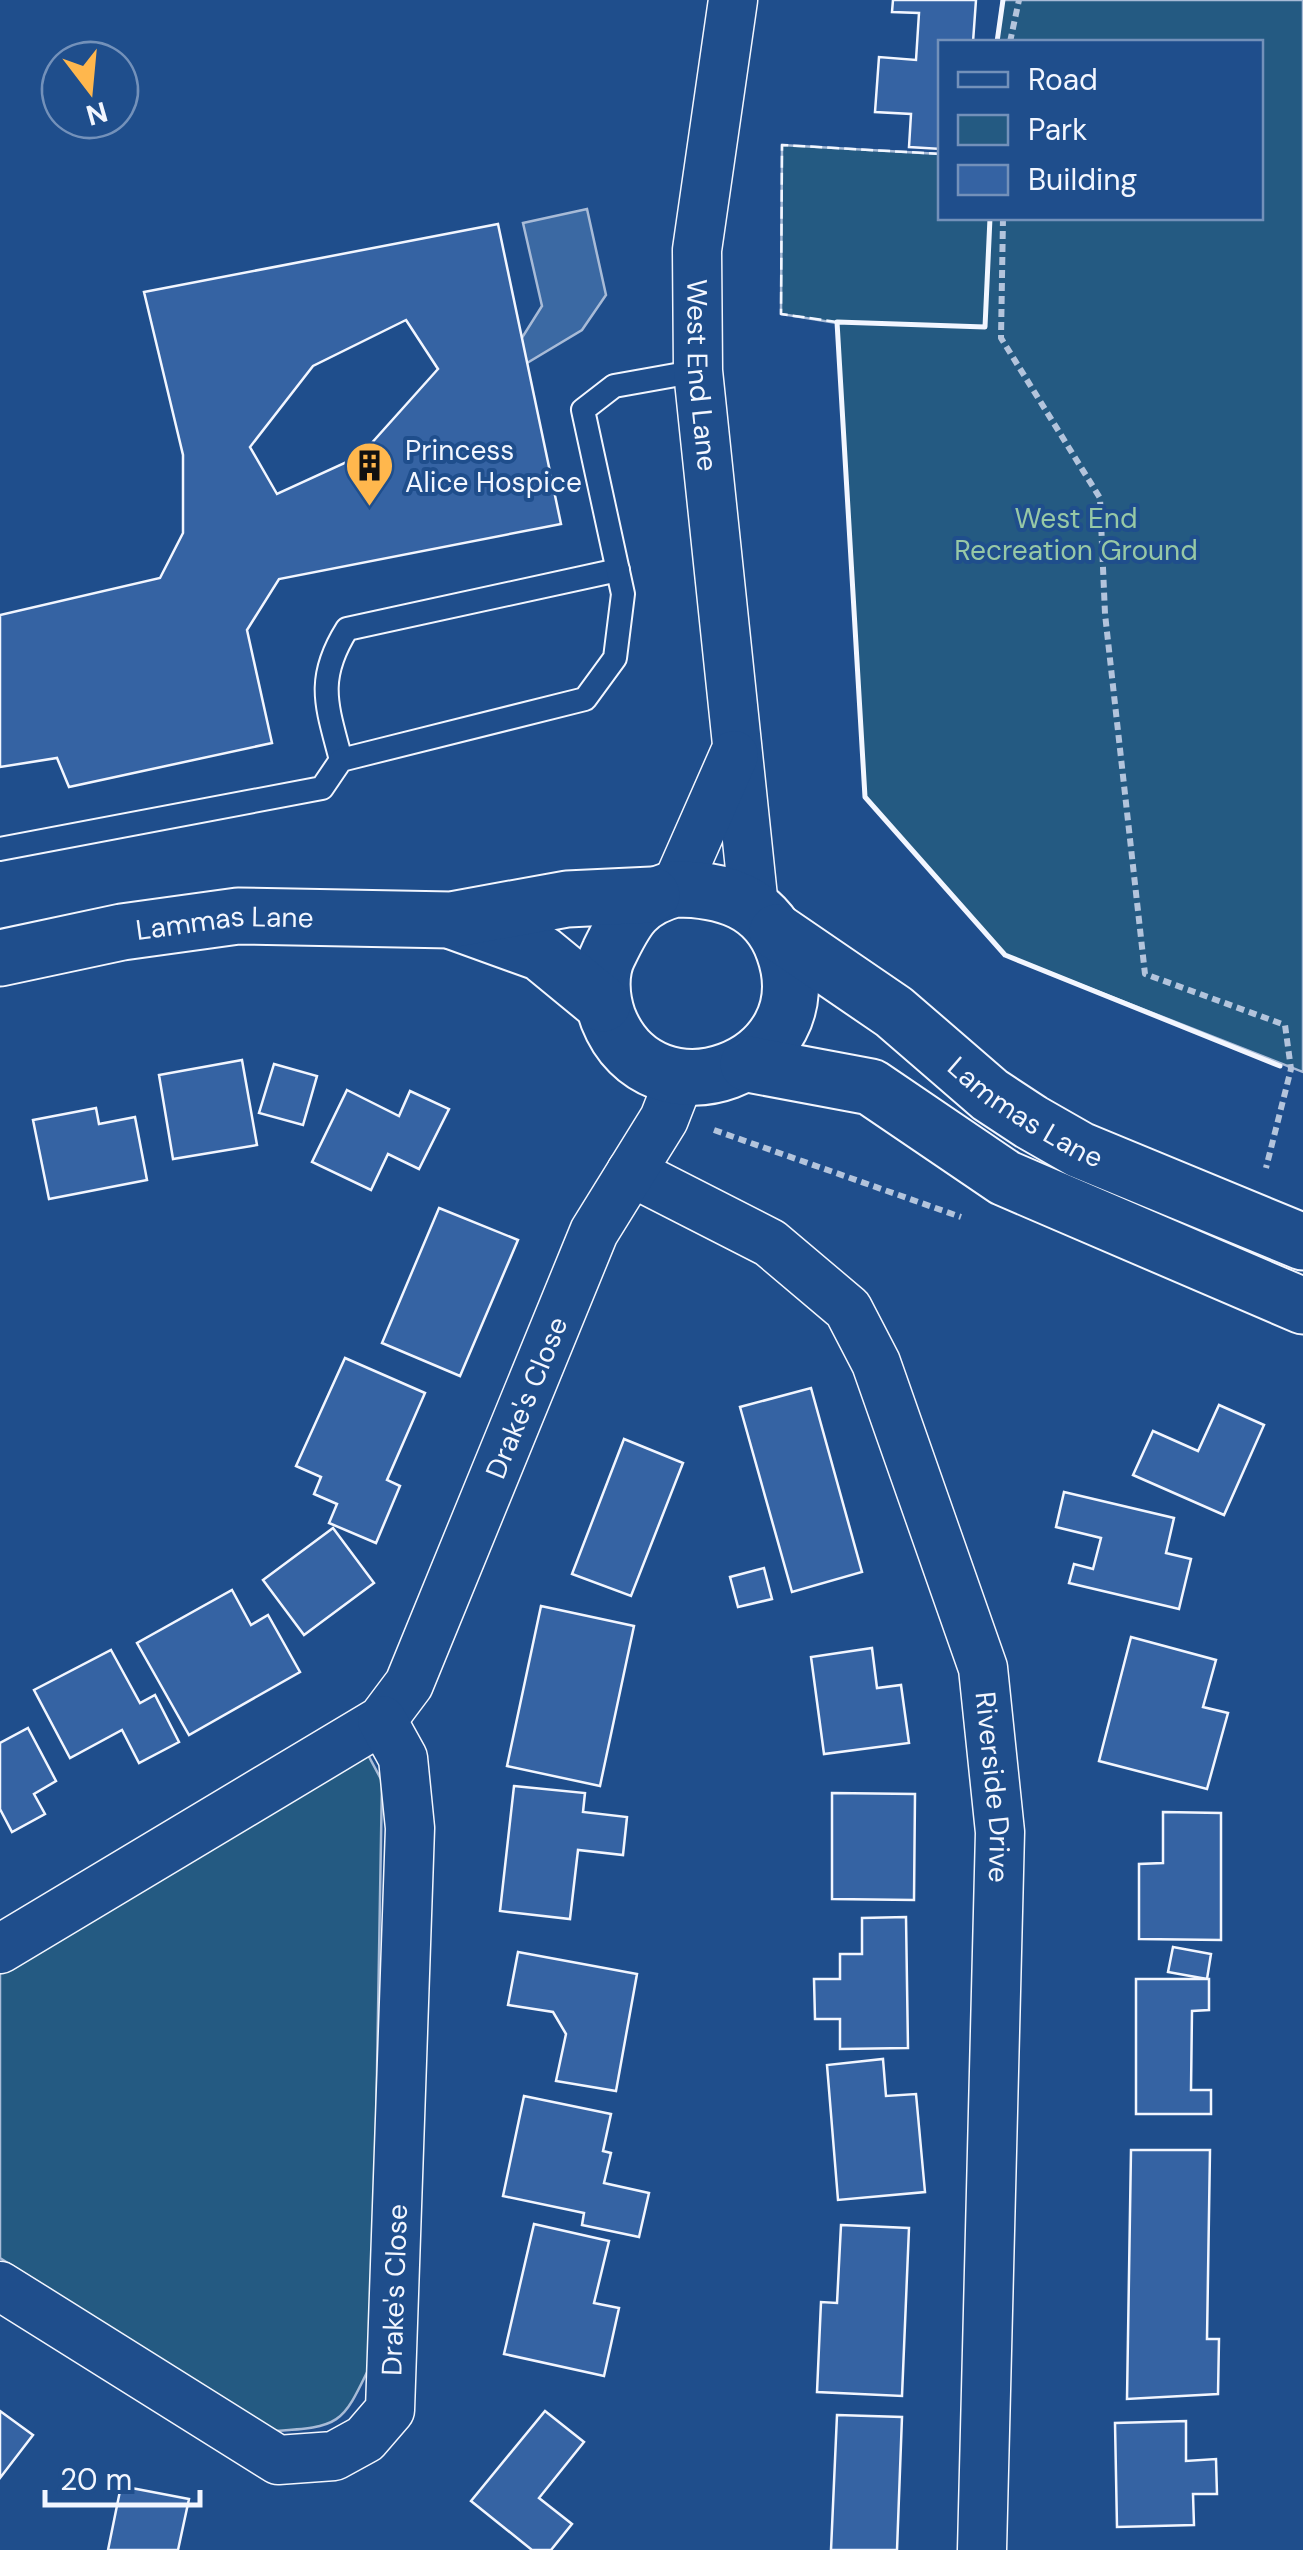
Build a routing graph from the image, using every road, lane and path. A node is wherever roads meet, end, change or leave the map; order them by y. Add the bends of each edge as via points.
1 (733, 0) edge
2 (1019, 0) edge
3 (1010, 40) edge
4 (1004, 220) edge
5 (698, 371) junction
6 (618, 570) junction
7 (736, 751) junction
8 (341, 760) junction
9 (0, 849) edge
10 (664, 892) junction
11 (452, 920) junction
12 (766, 920) junction
13 (0, 958) edge
14 (603, 1004) junction
15 (748, 1064) junction
16 (680, 1078) junction
17 (631, 1172) junction
18 (1252, 1222) junction
19 (1303, 1242) edge
20 (1303, 1306) edge
21 (382, 1720) junction
22 (0, 1950) edge
23 (0, 2286) edge
24 (982, 2550) edge

1 - 5 street, West End Lane via 697,250
2 - 3 path
4 - 18 path via 1001,338 1100,498 1102,614 1145,974 1285,1025 1292,1069
5 - 6 lane via 614,386 584,410
5 - 7 street, West End Lane
6 - 8 lane via 623,594 616,658 585,699
6 - 8 lane via 347,629 332,653 323,692
7 - 10 street, West End Lane
7 - 12 street, West End Lane
8 - 9 lane via 322,788
10 - 11 main road, Lammas Lane
10 - 12 main road via 712,889
10 - 14 main road via 630,909 603,964
11 - 13 main road, Lammas Lane via 238,916
11 - 14 main road, Lammas Lane via 541,953
12 - 15 main road via 791,971 790,1004 779,1032
12 - 18 main road, Lammas Lane via 1030,1122
14 - 16 main road via 614,1032 635,1057
15 - 16 main road via 718,1077
15 - 20 main road via 871,1087 1004,1178
16 - 17 street, Drake's Close
17 - 21 street, Drake's Close via 594,1232 542,1351 409,1684
17 - 24 street, Riverside Drive via 770,1243 848,1309 876,1363 983,1668 1000,1832
18 - 19 main road, Lammas Lane
21 - 22 street, Drake's Close
21 - 23 street, Drake's Close via 403,1758 410,1828 390,2410 365,2439 334,2456 278,2460

